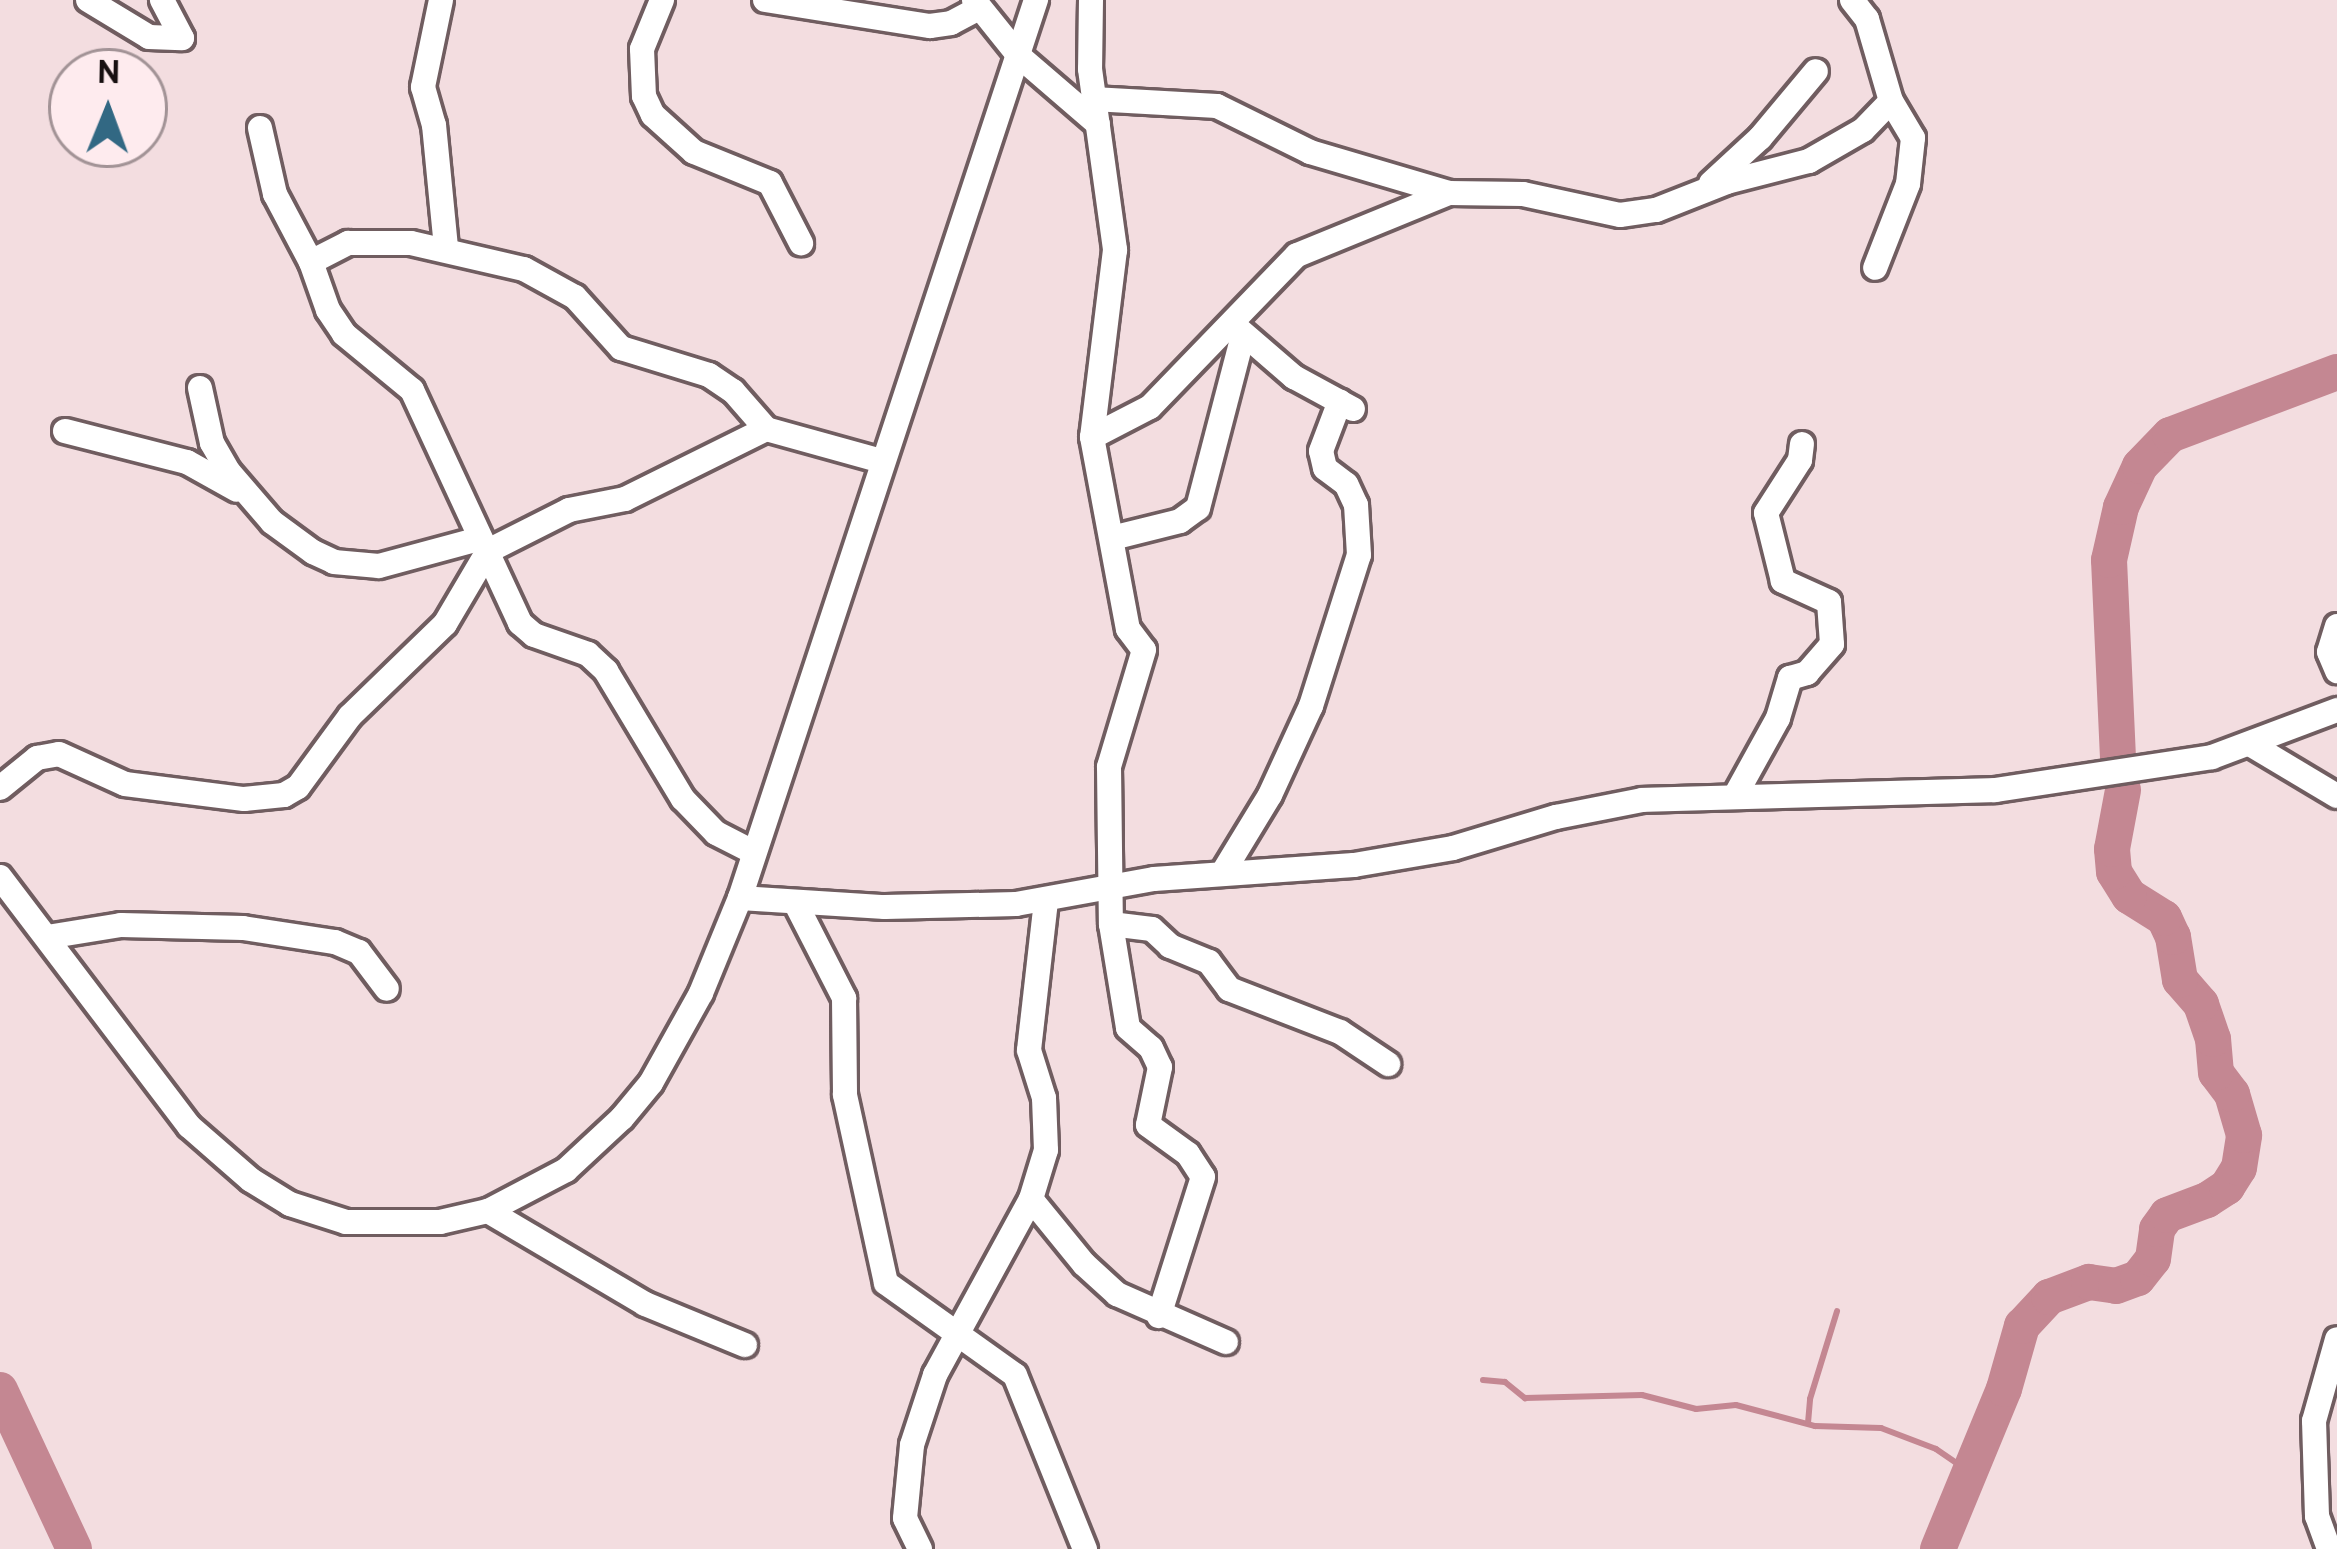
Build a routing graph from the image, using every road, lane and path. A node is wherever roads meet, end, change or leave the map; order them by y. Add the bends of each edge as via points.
1 (88, 0) edge
2 (162, 0) edge
3 (441, 0) edge
4 (662, 0) edge
5 (765, 0) edge
6 (1036, 0) edge
7 (1091, 0) edge
8 (1852, 0) edge
9 (976, 4) edge
10 (1019, 56) junction
11 (1816, 71) dead end
12 (1891, 101) junction
13 (1095, 111) junction
14 (260, 128) dead end
15 (1448, 193) junction
16 (1700, 193) junction
17 (801, 243) dead end
18 (446, 248) junction
19 (311, 262) junction
20 (1875, 268) dead end
21 (1237, 328) junction
22 (200, 388) dead end
23 (766, 429) junction
24 (65, 431) dead end
25 (1092, 437) junction
26 (1802, 444) dead end
27 (881, 461) junction
28 (254, 501) junction
29 (1112, 538) junction
30 (483, 545) junction
31 (2337, 626) edge
32 (2337, 671) edge
33 (2337, 710) edge
34 (2250, 744) junction
35 (0, 788) edge
36 (1736, 796) junction
37 (2337, 796) edge
38 (753, 852) junction
39 (1222, 874) junction
40 (0, 877) edge
41 (1107, 886) junction
42 (740, 898) junction
43 (1046, 900) junction
44 (796, 904) junction
45 (1111, 924) junction
46 (47, 937) junction
47 (386, 989) dead end
48 (1388, 1064) dead end
49 (1031, 1198) junction
50 (488, 1211) junction
51 (1159, 1316) junction
52 (955, 1336) junction
53 (2337, 1339) edge
54 (1226, 1342) dead end
55 (745, 1346) dead end
56 (920, 1549) edge
57 (1085, 1549) edge
58 (2329, 1549) edge

1 - 2 street via 149,37 182,38
3 - 18 street via 424,87
4 - 17 street via 642,49 653,115 694,152 770,183
5 - 9 street via 930,26 951,23
6 - 10 street
7 - 13 street
8 - 12 street via 1867,19
9 - 10 street
10 - 13 street
10 - 27 street
11 - 16 street via 1760,139
12 - 16 street via 1863,130 1809,161
12 - 20 street via 1913,150 1901,207
13 - 15 street via 1217,106 1310,152
13 - 25 street via 1115,250
14 - 19 street via 275,194
15 - 16 street via 1523,194 1620,215
15 - 21 street via 1297,255
18 - 19 street via 348,243
18 - 23 street via 548,280 621,348 710,375
19 - 30 street via 339,328 412,390
21 - 25 street via 1150,407
21 - 29 street via 1198,508 1180,521
21 - 39 street via 1294,377 1346,405 1321,451 1356,505 1360,555 1311,706
22 - 28 street via 212,442
23 - 27 street
23 - 30 street via 626,500 569,510
24 - 28 street via 187,462
25 - 29 street
26 - 36 street via 1766,513 1783,580 1829,602 1832,644 1807,673 1790,679
27 - 38 street
28 - 30 street via 292,539 334,562 396,562 428,549
29 - 41 street via 1128,629 1144,650 1109,767
30 - 35 street via 446,624 350,716 298,788 244,799 142,787 58,754 38,758
30 - 38 street via 520,622 589,654 683,799 716,832
31 - 32 street via 2329,652
33 - 34 street
34 - 36 street via 2165,767 1995,790
34 - 37 street
36 - 39 street via 1602,806 1453,848 1354,865
38 - 42 street
39 - 41 street
40 - 46 street
41 - 43 street
41 - 45 street
42 - 44 street
42 - 50 street via 678,1039 622,1118 566,1171
43 - 44 street
43 - 49 street via 1029,1051 1048,1122
44 - 52 street via 844,998 845,1096 886,1283
45 - 48 street via 1152,929 1209,962 1229,988 1340,1032
45 - 51 street via 1128,1028 1160,1067 1148,1124 1188,1154 1203,1178
46 - 47 street via 121,925 312,938 358,952
46 - 50 street via 189,1126 270,1193 346,1222 424,1223
49 - 51 street via 1096,1276
49 - 52 street
50 - 55 street via 645,1304
51 - 54 street
52 - 56 street via 912,1445 905,1518
52 - 57 street via 1015,1375
53 - 58 street via 2314,1434 2317,1516

